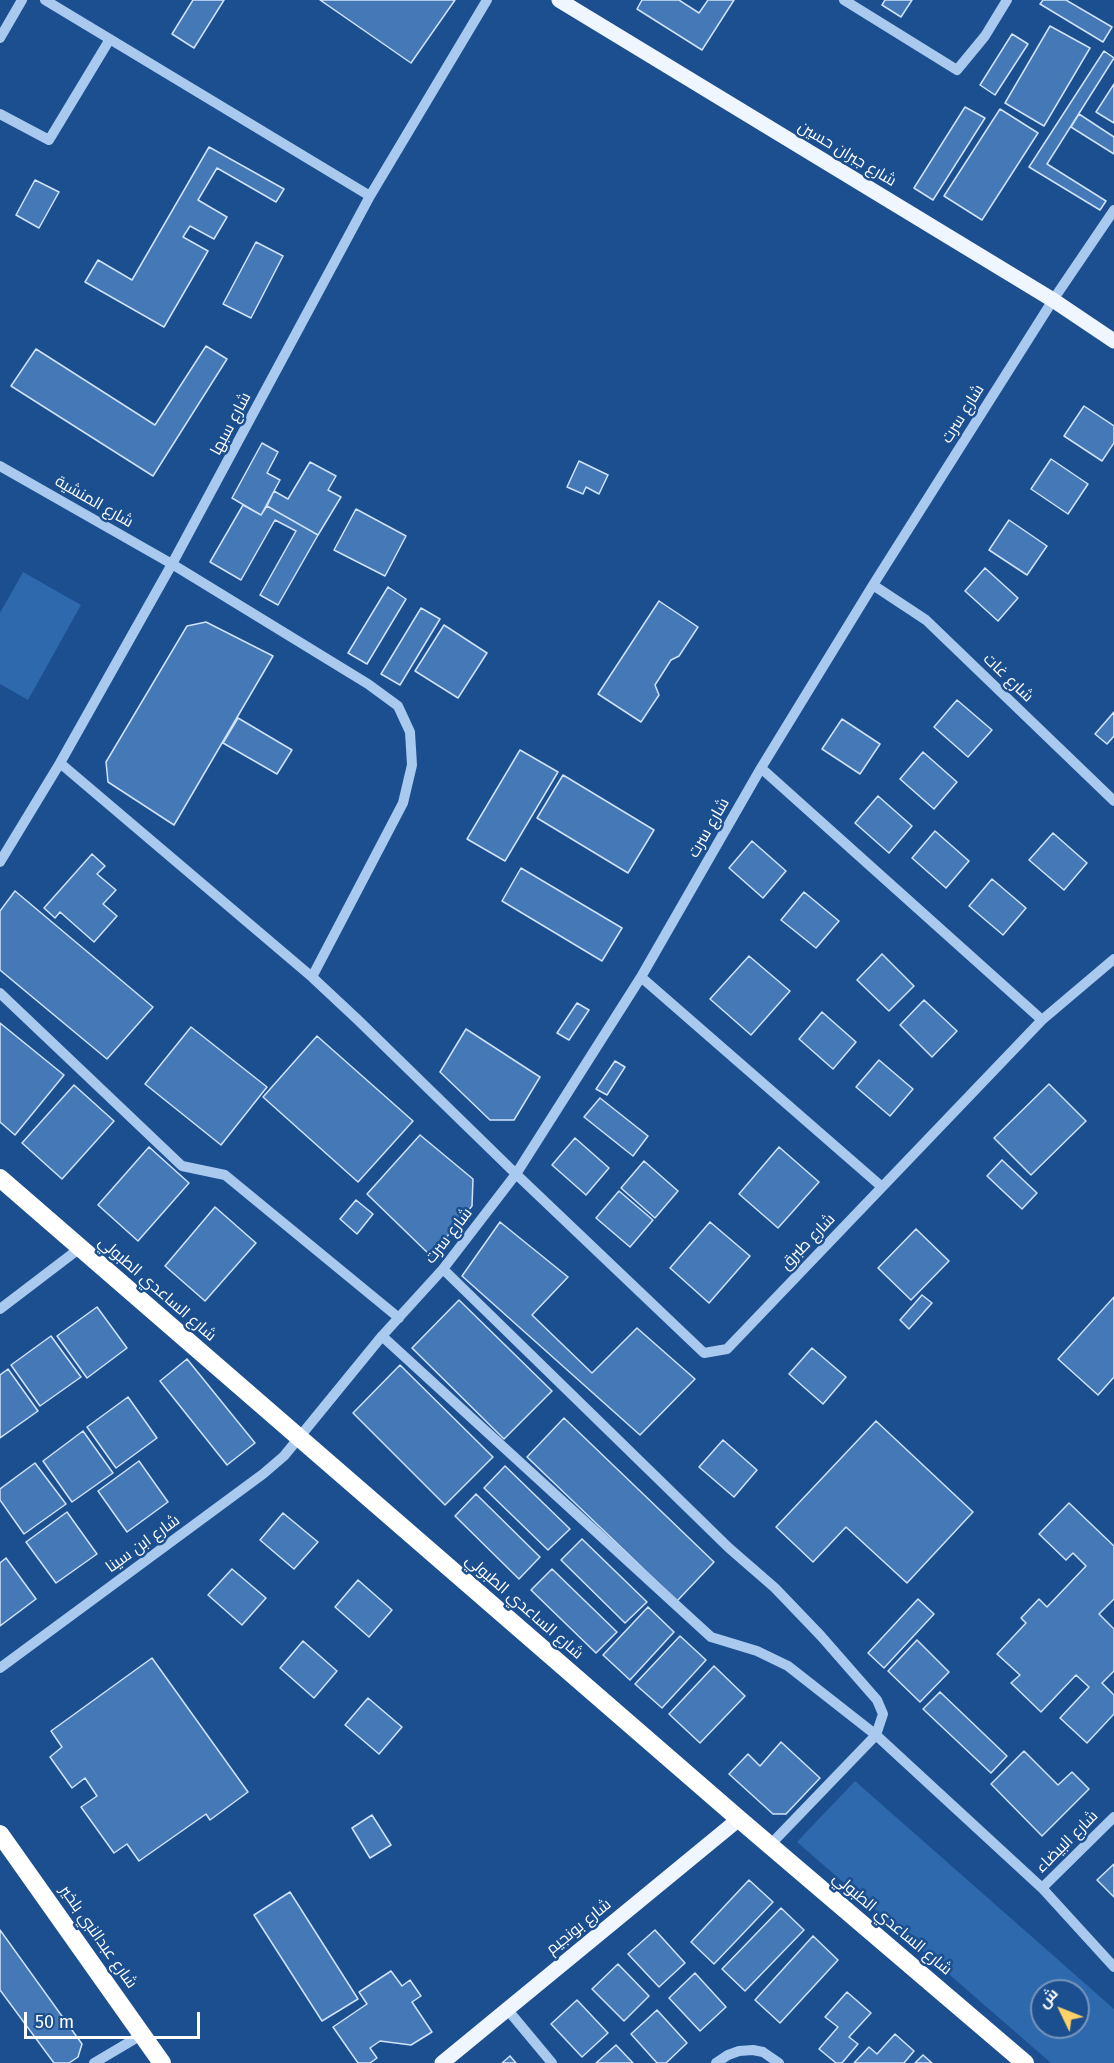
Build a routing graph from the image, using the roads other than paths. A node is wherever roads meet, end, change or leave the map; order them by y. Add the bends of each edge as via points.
1 (22, 0) edge
2 (45, 0) edge
3 (487, 0) edge
4 (559, 0) edge
5 (844, 0) edge
6 (1007, 0) edge
7 (0, 38) edge
8 (110, 39) junction
9 (0, 114) edge
10 (370, 196) junction
11 (1114, 210) edge
12 (1053, 300) junction
13 (1114, 341) edge
14 (0, 466) edge
15 (172, 564) junction
16 (873, 585) junction
17 (60, 763) junction
18 (761, 768) junction
19 (1114, 801) edge
20 (0, 862) edge
21 (1114, 959) edge
22 (312, 977) junction
23 (641, 977) junction
24 (0, 993) edge
25 (1042, 1020) junction
26 (516, 1174) junction
27 (0, 1178) edge
28 (882, 1187) junction
29 (80, 1248) junction
30 (443, 1269) junction
31 (0, 1309) edge
32 (399, 1318) junction
33 (382, 1336) junction
34 (299, 1439) junction
35 (0, 1668) edge
36 (876, 1735) junction
37 (1114, 1817) edge
38 (739, 1819) junction
39 (0, 1834) edge
40 (770, 1845) junction
41 (1042, 1888) junction
42 (1114, 1967) edge
43 (507, 2009) junction
44 (143, 2034) junction
45 (94, 2063) edge
46 (162, 2063) edge
47 (441, 2063) edge
48 (552, 2063) edge
49 (716, 2063) edge
50 (779, 2063) edge
51 (1025, 2063) edge

1 - 7 street
2 - 8 street
3 - 10 street, شارع سبها
4 - 12 main road, شارع جبران حسين
5 - 6 street via 957,70 985,36
8 - 9 street via 49,140
8 - 10 street
10 - 15 street, شارع سبها
11 - 12 street, شارع سرت
12 - 13 main road, شارع جبران حسين
12 - 16 street, شارع سرت
14 - 15 street, شارع المنشية
15 - 17 street, شارع سبها
15 - 22 street, شارع المنشية via 368,684 398,706 410,732 412,765 403,803
16 - 18 street, شارع سرت
16 - 19 street, شارع غات via 926,620
17 - 20 street, شارع سبها
17 - 22 street
18 - 23 street, شارع سرت
18 - 25 street
21 - 25 street, شارع طبرق
22 - 26 street
23 - 26 street, شارع سرت
23 - 28 street
24 - 32 street via 182,1166 225,1175
25 - 28 street, شارع طبرق
26 - 28 street, شارع طبرق via 704,1353 727,1349
26 - 30 street, شارع سرت
27 - 29 highway, شارع الساعدي الطبولي
29 - 31 street
29 - 34 highway, شارع الساعدي الطبولي
30 - 32 street, شارع سرت
30 - 36 street via 821,1636 877,1700 883,1714
32 - 33 street, شارع سرت
33 - 34 street, شارع سرت
33 - 36 street via 711,1637 757,1651 788,1666
34 - 35 street, شارع ابن سينا via 263,1474
34 - 38 highway, شارع الساعدي الطبولي
36 - 40 street
36 - 41 street
37 - 41 street, شارع البيضاء
38 - 40 highway, شارع الساعدي الطبولي
38 - 43 main road, شارع بونجيم
39 - 44 highway, شارع عبدالنبي بلخير
40 - 51 highway, شارع الساعدي الطبولي
41 - 42 street
43 - 47 main road, شارع بونجيم
43 - 48 street
44 - 45 street
44 - 46 highway, شارع عبدالنبي بلخير
49 - 50 street via 739,2051 753,2050

